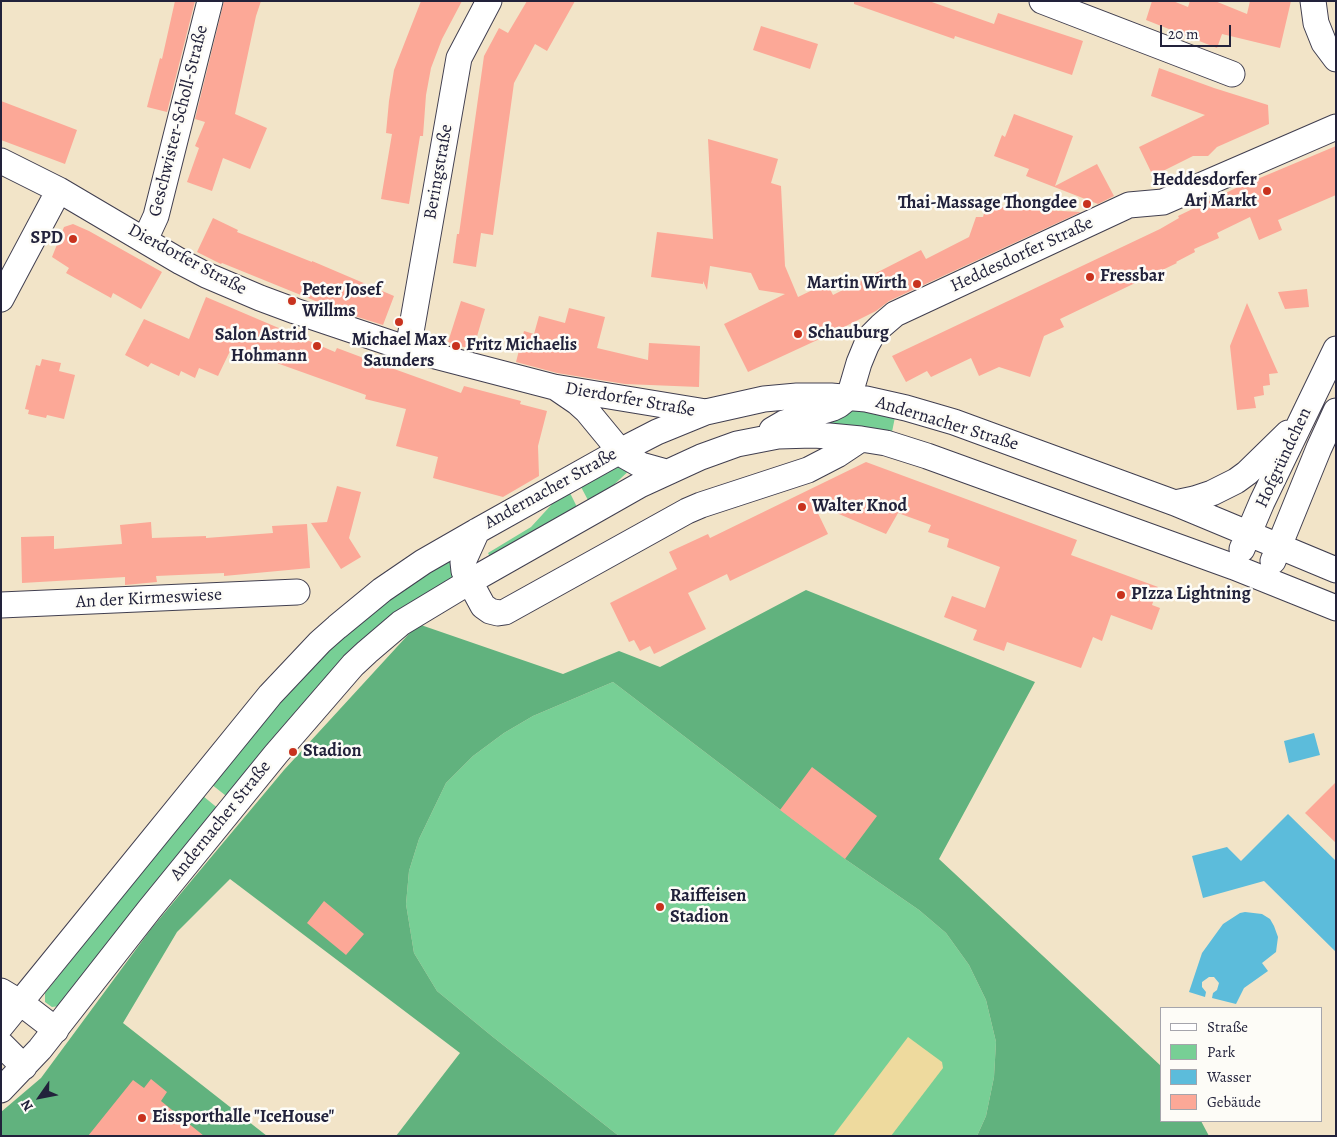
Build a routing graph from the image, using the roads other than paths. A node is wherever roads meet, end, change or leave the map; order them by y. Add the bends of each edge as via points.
1 (210, 1) edge
2 (489, 1) edge
3 (1042, 1) edge
4 (1313, 1) edge
5 (1336, 60) edge
6 (1232, 74) dead end
7 (1336, 127) edge
8 (1, 161) edge
9 (59, 190) junction
10 (145, 240) junction
11 (1, 299) edge
12 (408, 349) junction
13 (1336, 350) edge
14 (554, 387) junction
15 (849, 398) junction
16 (1336, 411) edge
17 (706, 412) junction
18 (1302, 419) junction
19 (861, 438) junction
20 (758, 439) junction
21 (620, 451) junction
22 (666, 472) junction
23 (1175, 503) junction
24 (477, 531) junction
25 (1248, 534) junction
26 (1279, 546) junction
27 (1234, 568) junction
28 (1336, 570) edge
29 (1266, 580) junction
30 (469, 582) junction
31 (298, 592) dead end
32 (1, 606) edge
33 (1336, 608) edge
34 (11, 997) edge
35 (1, 1026) edge
36 (56, 1030) junction
37 (1, 1044) edge
38 (24, 1068) junction
39 (1, 1090) edge

1 - 10 street, Geschwister-Scholl-Straße via 156,216
2 - 12 street, Beringstraße via 459,58
3 - 6 street
4 - 5 street via 1324,43
7 - 15 street, Heddesdorfer Straße via 1163,202 1129,204 895,314 872,335
8 - 9 street, Dierdorfer Straße
9 - 10 street, Dierdorfer Straße
9 - 11 street
10 - 12 street, Dierdorfer Straße via 206,275 253,295
12 - 14 street, Dierdorfer Straße
13 - 18 street, Hofgründchen
14 - 17 street, Dierdorfer Straße
14 - 21 street, Dierdorfer Straße via 587,411
15 - 17 street, Andernacher Straße via 805,396 764,399
15 - 20 street via 833,408 777,426
15 - 23 street, Andernacher Straße via 906,408 954,422
16 - 26 street, Hofgründchen
17 - 21 street, Andernacher Straße
18 - 23 street via 1236,481 1212,493
18 - 25 street, Hofgründchen
19 - 20 street, Andernacher Straße via 813,435
19 - 27 street, Andernacher Straße via 927,456
19 - 30 street, Andernacher Straße via 808,470 687,511 505,612 490,611 483,606
20 - 22 street, Andernacher Straße via 719,450
21 - 22 street, Dierdorfer Straße via 641,465
21 - 24 street, Andernacher Straße
22 - 30 street, Andernacher Straße
23 - 25 street, Andernacher Straße
24 - 30 street, Andernacher Straße via 464,562
24 - 34 street, Andernacher Straße via 382,590 308,653
25 - 26 street, Andernacher Straße
25 - 27 street, Hofgründchen
26 - 28 street, Andernacher Straße
26 - 29 street, Hofgründchen
27 - 29 street, Andernacher Straße
29 - 33 street, Andernacher Straße
30 - 36 street, Andernacher Straße via 400,624 354,665 276,754
31 - 32 street, An der Kirmeswiese
34 - 35 street, Andernacher Straße
34 - 36 street
36 - 38 street, Andernacher Straße
37 - 38 street
38 - 39 street, Andernacher Straße

